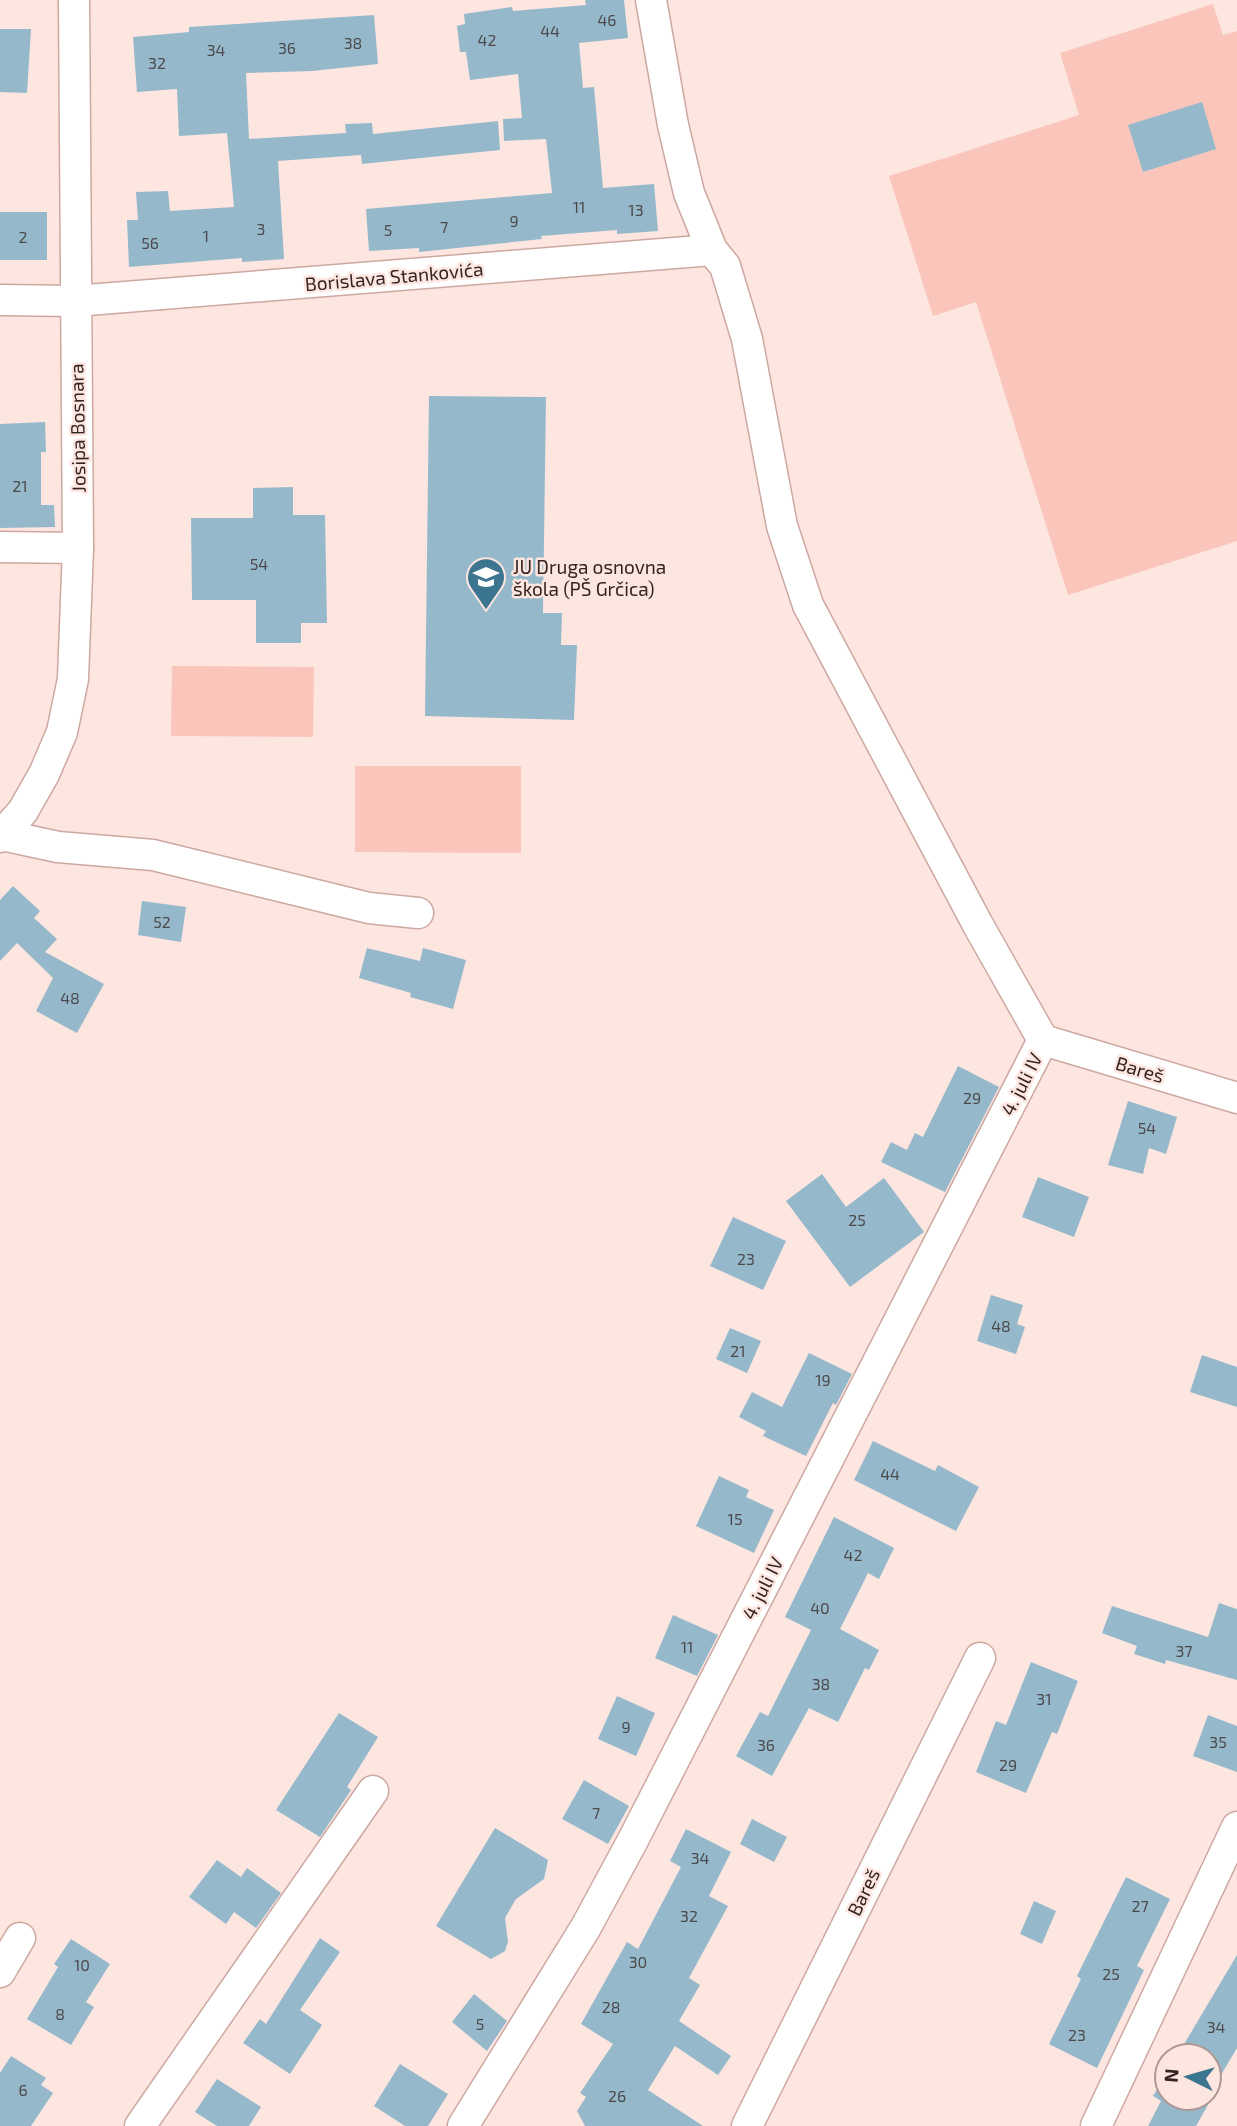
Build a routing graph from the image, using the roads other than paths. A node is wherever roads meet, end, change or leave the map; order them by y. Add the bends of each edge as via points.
1 (74, 0) edge
2 (651, 0) edge
3 (712, 250) junction
4 (0, 300) edge
5 (75, 301) junction
6 (0, 547) edge
7 (78, 548) junction
8 (1, 836) edge
9 (418, 913) dead end
10 (1043, 1040) junction
11 (1237, 1098) edge
12 (980, 1658) dead end
13 (373, 1791) dead end
14 (1237, 1827) edge
15 (1229, 1864) edge
16 (20, 1938) dead end
17 (0, 1972) edge
18 (140, 2126) edge
19 (463, 2126) edge
20 (747, 2126) edge
21 (1096, 2126) edge

1 - 5 street, Josipa Bosnara
2 - 3 street via 689,192
3 - 5 street, Borislava Stankovića
3 - 10 street via 725,266 747,339 782,526 808,605
4 - 5 street, Borislava Stankovića
5 - 7 street, Josipa Bosnara
6 - 7 street
7 - 8 street, Josipa Bosnara via 73,679 62,732 23,811
8 - 9 street via 58,847 153,855 369,908
10 - 11 street, Bareš
10 - 19 street, 4. juli IV via 586,1927
12 - 20 street, Bareš
13 - 18 street
14 - 15 street
15 - 21 street
16 - 17 street

